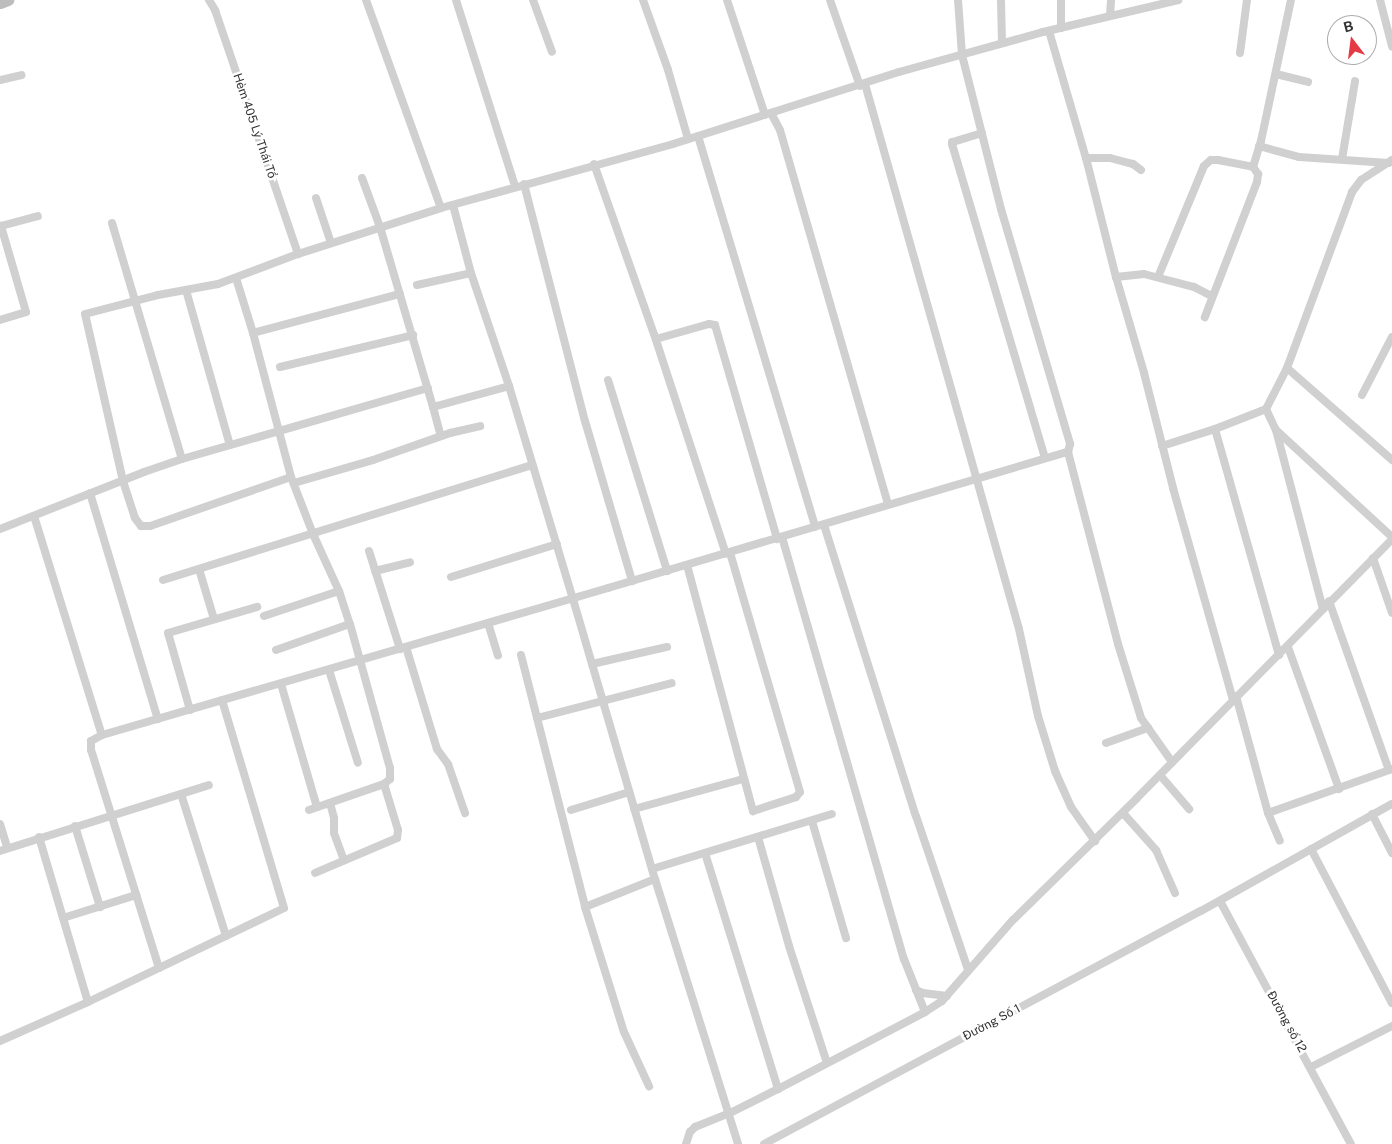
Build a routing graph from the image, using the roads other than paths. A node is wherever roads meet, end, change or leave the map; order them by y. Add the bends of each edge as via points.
1 (8, 0) edge
2 (209, 0) edge
3 (366, 0) edge
4 (456, 0) edge
5 (533, 0) edge
6 (643, 0) edge
7 (728, 0) edge
8 (830, 0) edge
9 (958, 0) edge
10 (1002, 0) edge
11 (1061, 0) edge
12 (1111, 0) edge
13 (1178, 0) edge
14 (1248, 0) edge
15 (1291, 0) edge
16 (1380, 0) edge
17 (0, 3) edge
18 (1110, 15) junction
19 (1061, 28) junction
20 (1049, 31) junction
21 (1002, 44) junction
22 (1392, 46) edge
23 (552, 52) dead end
24 (1240, 53) dead end
25 (962, 54) junction
26 (1276, 74) junction
27 (21, 75) dead end
28 (0, 80) edge
29 (1355, 81) dead end
30 (1308, 82) dead end
31 (862, 85) junction
32 (768, 114) junction
33 (982, 133) junction
34 (698, 136) junction
35 (688, 139) junction
36 (1259, 146) junction
37 (1086, 158) junction
38 (1342, 159) junction
39 (1390, 162) edge
40 (594, 164) junction
41 (1253, 168) junction
42 (1141, 170) dead end
43 (362, 178) dead end
44 (524, 184) junction
45 (515, 186) junction
46 (316, 198) dead end
47 (453, 205) junction
48 (441, 208) junction
49 (38, 216) dead end
50 (112, 223) dead end
51 (380, 227) junction
52 (331, 243) junction
53 (298, 254) junction
54 (471, 273) junction
55 (1116, 277) junction
56 (1158, 277) junction
57 (236, 278) junction
58 (417, 284) dead end
59 (186, 290) junction
60 (400, 294) junction
61 (1212, 296) junction
62 (136, 300) junction
63 (1205, 317) dead end
64 (0, 320) edge
65 (253, 332) junction
66 (413, 335) junction
67 (1392, 337) edge
68 (656, 339) junction
69 (280, 367) dead end
70 (1287, 368) junction
71 (608, 380) dead end
72 (509, 386) junction
73 (428, 388) junction
74 (1362, 395) dead end
75 (433, 407) junction
76 (1266, 409) junction
77 (480, 426) dead end
78 (1215, 429) junction
79 (1276, 430) junction
80 (279, 431) junction
81 (441, 436) junction
82 (230, 445) junction
83 (1162, 446) junction
84 (1068, 452) junction
85 (1045, 458) junction
86 (182, 459) junction
87 (1392, 460) edge
88 (533, 465) junction
89 (976, 479) junction
90 (292, 480) junction
91 (123, 481) junction
92 (90, 493) junction
93 (888, 504) junction
94 (34, 516) junction
95 (824, 525) junction
96 (815, 527) junction
97 (0, 529) edge
98 (312, 534) junction
99 (779, 538) junction
100 (1392, 538) edge
101 (556, 544) junction
102 (369, 551) dead end
103 (728, 553) junction
104 (1373, 558) junction
105 (410, 562) dead end
106 (687, 565) junction
107 (199, 569) junction
108 (375, 571) junction
109 (667, 571) junction
110 (450, 577) dead end
111 (163, 580) dead end
112 (632, 581) junction
113 (339, 591) junction
114 (573, 598) junction
115 (1329, 601) junction
116 (257, 607) dead end
117 (1323, 608) junction
118 (1392, 613) edge
119 (264, 616) dead end
120 (214, 620) junction
121 (488, 623) junction
122 (350, 624) junction
123 (1288, 646) junction
124 (667, 647) dead end
125 (403, 648) junction
126 (276, 650) dead end
127 (498, 655) dead end
128 (520, 655) dead end
129 (1279, 655) junction
130 (361, 660) junction
131 (592, 664) junction
132 (329, 670) junction
133 (672, 683) dead end
134 (281, 684) junction
135 (1235, 698) junction
136 (222, 700) junction
137 (602, 700) junction
138 (190, 710) junction
139 (536, 718) junction
140 (158, 719) junction
141 (1148, 728) junction
142 (102, 735) junction
143 (1106, 743) dead end
144 (1172, 762) junction
145 (358, 763) dead end
146 (1390, 769) edge
147 (1160, 775) junction
148 (743, 779) junction
149 (384, 784) junction
150 (209, 785) dead end
151 (1339, 789) junction
152 (629, 792) junction
153 (181, 794) junction
154 (330, 803) junction
155 (1392, 804) edge
156 (317, 807) junction
157 (634, 809) junction
158 (1189, 809) dead end
159 (308, 810) dead end
160 (571, 810) dead end
161 (465, 813) dead end
162 (1123, 813) junction
163 (1268, 813) junction
164 (832, 814) dead end
165 (1372, 814) junction
166 (110, 815) junction
167 (812, 821) junction
168 (0, 824) edge
169 (75, 826) junction
170 (39, 837) junction
171 (758, 837) junction
172 (1095, 841) junction
173 (1280, 842) dead end
174 (4, 849) edge
175 (1311, 849) junction
176 (705, 853) junction
177 (1392, 853) edge
178 (344, 860) junction
179 (652, 869) junction
180 (316, 873) dead end
181 (655, 879) junction
182 (1175, 893) dead end
183 (136, 896) junction
184 (1220, 901) junction
185 (100, 907) junction
186 (585, 907) junction
187 (63, 918) junction
188 (226, 936) junction
189 (846, 938) dead end
190 (158, 968) junction
191 (968, 970) junction
192 (916, 990) junction
193 (947, 996) junction
194 (88, 1002) junction
195 (1392, 1003) edge
196 (924, 1012) junction
197 (1392, 1026) edge
198 (0, 1041) edge
199 (827, 1063) junction
200 (1311, 1068) junction
201 (649, 1086) dead end
202 (778, 1089) junction
203 (728, 1114) junction
204 (686, 1144) edge
205 (738, 1144) edge
206 (764, 1144) edge
207 (1352, 1144) edge

1 - 17 main road
2 - 53 street, Hẻm 405 Lý Thái Tổ
3 - 48 street
4 - 45 street
5 - 23 street
6 - 35 street
7 - 32 street
8 - 31 street
9 - 25 street
10 - 21 street
11 - 19 street
12 - 18 street
13 - 18 street
14 - 24 street
15 - 26 street
16 - 22 street
18 - 19 street
19 - 20 street
20 - 21 street
20 - 37 street
21 - 25 street
25 - 31 street
25 - 33 street
26 - 30 street
26 - 36 street
27 - 28 street
29 - 38 street
31 - 32 street
31 - 89 street
32 - 34 street
32 - 93 street via 780,130
33 - 84 street via 1070,444
33 - 85 street via 952,144
34 - 35 street
34 - 96 street
35 - 40 street
36 - 38 street via 1299,157
36 - 41 street
37 - 42 street via 1110,158 1133,164
37 - 55 street
38 - 39 street
39 - 70 street via 1361,180 1352,192
40 - 44 street
40 - 68 street
41 - 56 street via 1218,160 1211,160 1204,166
41 - 61 street via 1258,174 1257,182
43 - 51 street
44 - 45 street
44 - 112 street via 585,421
45 - 47 street
46 - 52 street
47 - 48 street
47 - 54 street
48 - 51 street
49 - 64 street via 1,226 26,312
50 - 62 street
51 - 52 street
51 - 60 street
52 - 53 street
53 - 57 street
54 - 58 street
54 - 72 street
55 - 56 street via 1144,274
55 - 83 street
56 - 61 street
57 - 59 street
57 - 65 street
59 - 62 street
59 - 82 street
60 - 65 street
60 - 66 street
61 - 63 street
62 - 86 street
62 - 91 street via 85,314
65 - 80 street
66 - 69 street
66 - 73 street
67 - 74 street
68 - 99 street via 715,325
68 - 103 street
70 - 76 street
70 - 87 street
71 - 109 street
72 - 75 street
72 - 88 street
73 - 75 street
73 - 80 street
75 - 81 street
76 - 78 street
76 - 79 street
77 - 81 street
78 - 83 street
78 - 129 street
79 - 100 street
79 - 117 street
80 - 82 street
80 - 90 street
81 - 90 street via 374,460
82 - 86 street
83 - 135 street
84 - 85 street
84 - 141 street via 1130,686
85 - 89 street
86 - 91 street
88 - 98 street
88 - 101 street
89 - 93 street
89 - 172 street via 1055,771 1071,807
90 - 91 street via 150,526 141,526 135,518
90 - 98 street
91 - 92 street
92 - 94 street
92 - 140 street
93 - 95 street
94 - 97 street
94 - 142 street
95 - 96 street
95 - 191 street
96 - 99 street
98 - 107 street
98 - 113 street
99 - 103 street
99 - 192 street via 901,950
100 - 104 street
101 - 110 street
101 - 114 street
102 - 108 street
103 - 106 street
103 - 148 street via 800,794 752,811
104 - 115 street
104 - 118 street
105 - 108 street
106 - 109 street
106 - 148 street
107 - 111 street
107 - 120 street
108 - 125 street
109 - 112 street
112 - 114 street
113 - 119 street
113 - 122 street
114 - 121 street
114 - 131 street
115 - 117 street
115 - 146 street
116 - 120 street
117 - 123 street
120 - 138 street via 168,633
121 - 125 street
121 - 127 street
122 - 126 street
122 - 130 street
123 - 129 street
123 - 151 street
124 - 131 street
125 - 130 street
125 - 161 street via 437,749 448,764
128 - 139 street
129 - 135 street
130 - 132 street
130 - 149 street via 390,768 390,779
131 - 137 street
132 - 134 street
132 - 145 street
133 - 137 street
134 - 136 street
134 - 156 street
135 - 144 street
135 - 163 street
136 - 138 street
136 - 188 street via 284,908
137 - 139 street
137 - 152 street
138 - 140 street
139 - 186 street
140 - 142 street
141 - 143 street
141 - 144 street
142 - 166 street via 91,741 90,746
144 - 147 street
146 - 151 street
147 - 158 street
147 - 162 street
148 - 157 street
149 - 154 street
149 - 178 street via 399,835
150 - 153 street
151 - 163 street
152 - 157 street
152 - 160 street
153 - 166 street
153 - 188 street
154 - 156 street
154 - 178 street via 334,833
155 - 165 street, Đường Số 1
156 - 159 street
157 - 179 street
162 - 172 street
162 - 182 street via 1156,850
163 - 173 street
164 - 167 street
165 - 175 street, Đường Số 1
165 - 177 street
166 - 169 street
166 - 183 street
167 - 171 street
167 - 189 street
168 - 174 street
169 - 170 street
169 - 185 street
170 - 174 street
170 - 187 street
171 - 176 street
171 - 199 street
172 - 191 street via 1013,920
175 - 184 street, Đường Số 1
175 - 195 street
176 - 179 street
176 - 202 street
178 - 180 street
179 - 181 street
181 - 186 street
181 - 203 street
183 - 185 street
183 - 190 street
184 - 200 street, Đường số 12
184 - 206 street, Đường Số 1
185 - 187 street
186 - 201 street via 624,1032
187 - 194 street
188 - 190 street
190 - 194 street
191 - 193 street
192 - 193 street
192 - 196 street
193 - 196 street
194 - 198 street
196 - 199 street
197 - 200 street
199 - 202 street
200 - 207 street, Đường số 12
202 - 203 street
203 - 204 street via 695,1127
203 - 205 street

